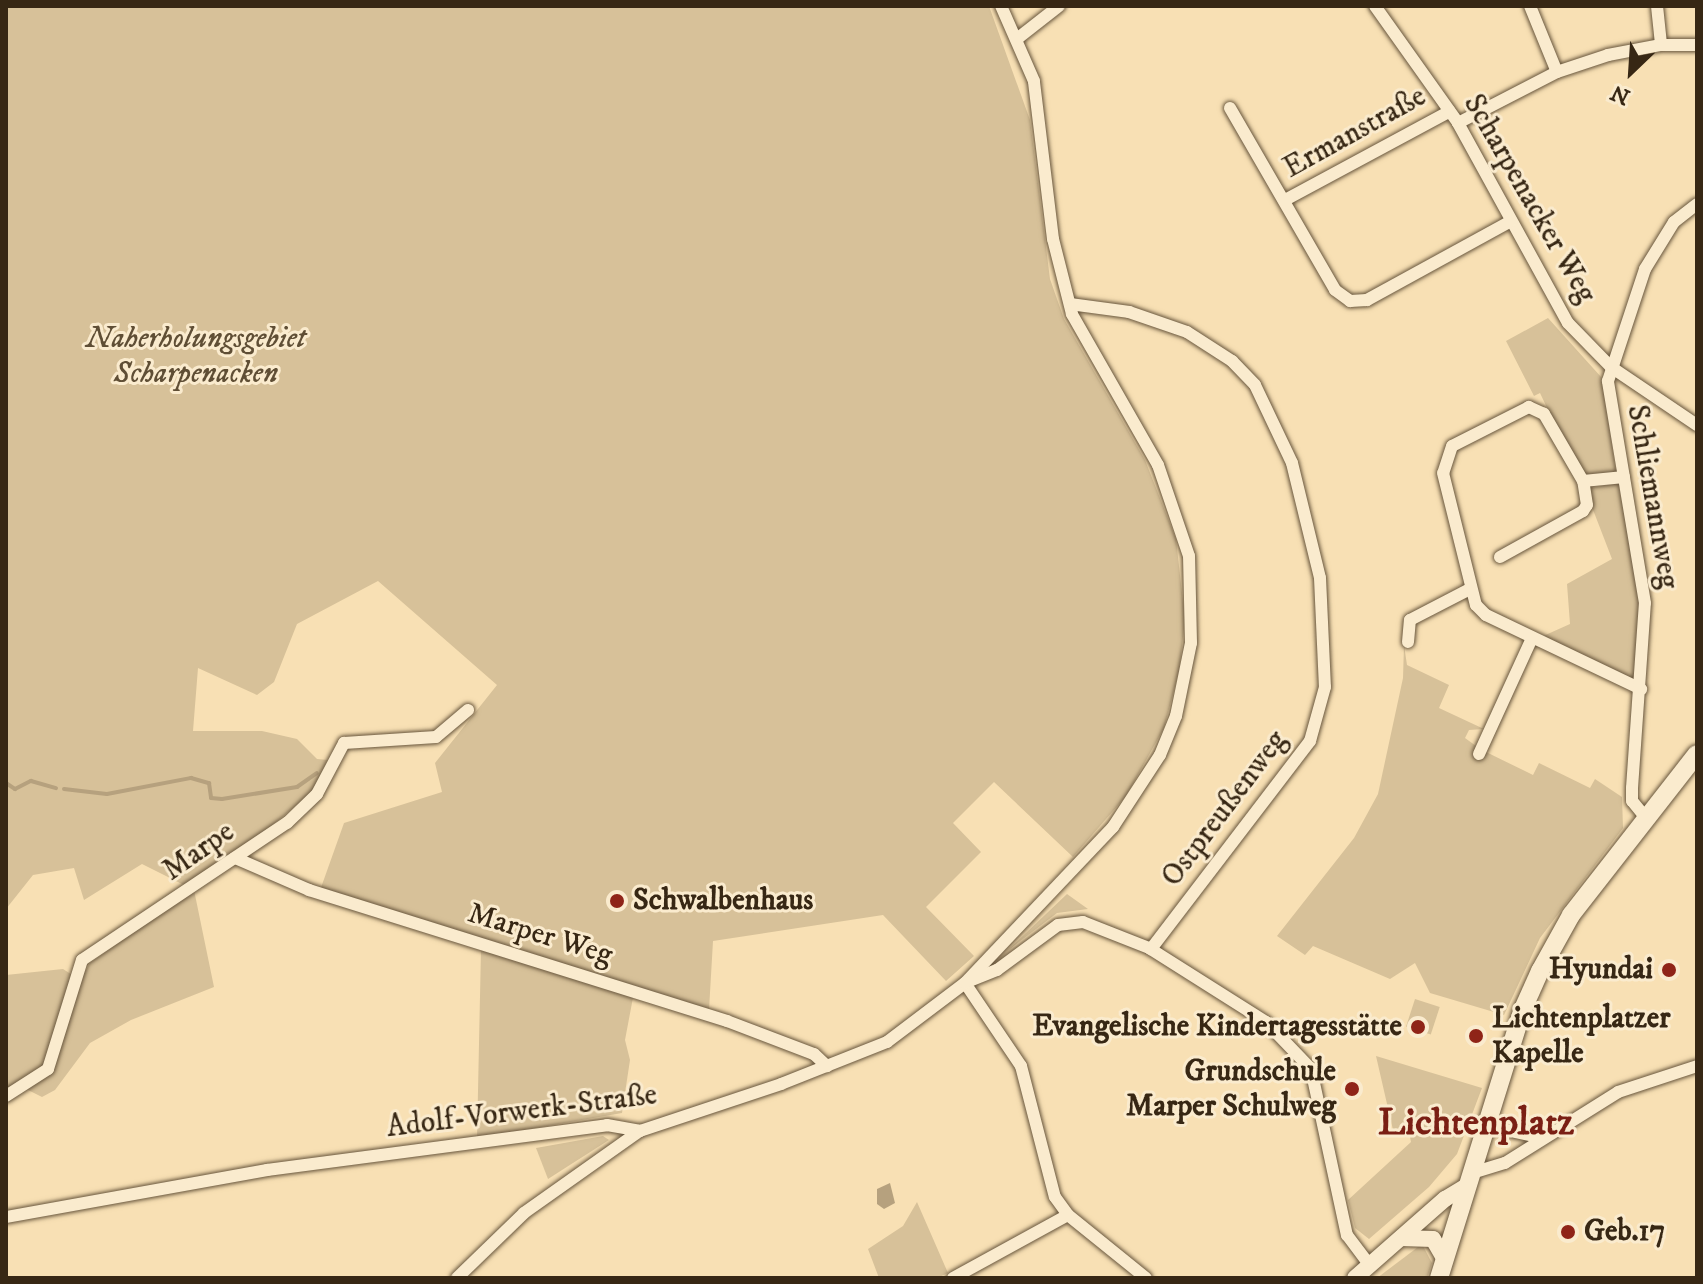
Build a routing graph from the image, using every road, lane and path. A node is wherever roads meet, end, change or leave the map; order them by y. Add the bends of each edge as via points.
1 (1001, 6) edge
2 (1059, 6) edge
3 (1375, 6) edge
4 (1530, 6) edge
5 (1657, 6) edge
6 (1018, 38) junction
7 (1661, 45) junction
8 (1697, 45) edge
9 (1557, 72) junction
10 (1230, 108) dead end
11 (1450, 111) junction
12 (1458, 123) junction
13 (1285, 200) junction
14 (1697, 204) edge
15 (1511, 221) junction
16 (1070, 304) junction
17 (1611, 367) junction
18 (1697, 425) edge
19 (1624, 477) junction
20 (1583, 481) junction
21 (1500, 557) dead end
22 (1468, 590) junction
23 (1532, 638) junction
24 (1408, 642) dead end
25 (1641, 689) junction
26 (468, 710) dead end
27 (1471, 735) dead end
28 (1697, 754) edge
29 (1646, 818) junction
30 (235, 858) junction
31 (1151, 949) junction
32 (965, 983) junction
33 (827, 1066) junction
34 (1697, 1066) edge
35 (6, 1096) edge
36 (1487, 1126) junction
37 (640, 1131) junction
38 (1543, 1138) junction
39 (1470, 1179) junction
40 (1068, 1215) junction
41 (6, 1217) edge
42 (1399, 1239) junction
43 (1370, 1265) junction
44 (1442, 1269) edge
45 (457, 1278) edge
46 (953, 1278) edge
47 (1146, 1278) edge
48 (1355, 1278) edge

1 - 6 street, Adolf-Vorwerk-Straße
2 - 6 street
3 - 11 street, Scharpenacker Weg
4 - 9 street
5 - 7 street
6 - 16 street, Adolf-Vorwerk-Straße via 1043,129 1053,239
7 - 8 street
7 - 9 street
9 - 12 street
10 - 13 street
11 - 12 street, Scharpenacker Weg
11 - 13 street, Ermanstraße
12 - 15 street, Scharpenacker Weg
13 - 15 street via 1335,290 1359,303
14 - 17 street, Schliemannweg via 1674,222 1657,247
15 - 17 street, Scharpenacker Weg via 1568,323
16 - 31 street, Ostpreußenweg via 1129,312 1187,332 1232,361 1255,385 1292,463 1320,578 1325,687 1310,741
16 - 32 street, Adolf-Vorwerk-Straße via 1158,465 1178,518 1192,584 1186,678 1160,755 1122,814
17 - 18 street, Scharpenacker Weg
17 - 19 street, Schliemannweg via 1608,393
19 - 20 street
19 - 25 street, Schliemannweg via 1647,625
20 - 21 street via 1583,511
20 - 22 street via 1538,408 1529,407 1452,446 1443,481
22 - 23 street via 1486,615
22 - 24 street via 1410,620
23 - 25 street
23 - 27 street via 1481,748
25 - 29 street, Schliemannweg via 1632,801
26 - 30 street, Marpe via 436,737 344,743 303,809
28 - 29 main road
29 - 36 main road via 1571,915 1540,971
30 - 33 street, Marper Weg via 309,890 727,1021 814,1054
30 - 35 street, Marpe via 82,960 48,1069
31 - 32 street via 1071,921 997,970
31 - 43 street via 1270,1025 1311,1069 1347,1235
32 - 33 street, Adolf-Vorwerk-Straße via 887,1042
32 - 40 street via 1021,1066 1038,1117 1047,1176
33 - 37 street, Adolf-Vorwerk-Straße
34 - 38 street via 1618,1092
36 - 38 street
36 - 39 main road
37 - 41 street, Adolf-Vorwerk-Straße via 607,1125 267,1170
37 - 45 street via 524,1213
38 - 39 street
39 - 42 street
39 - 44 main road
40 - 46 street
40 - 47 street
42 - 43 street
42 - 44 street via 1433,1239
43 - 48 street

